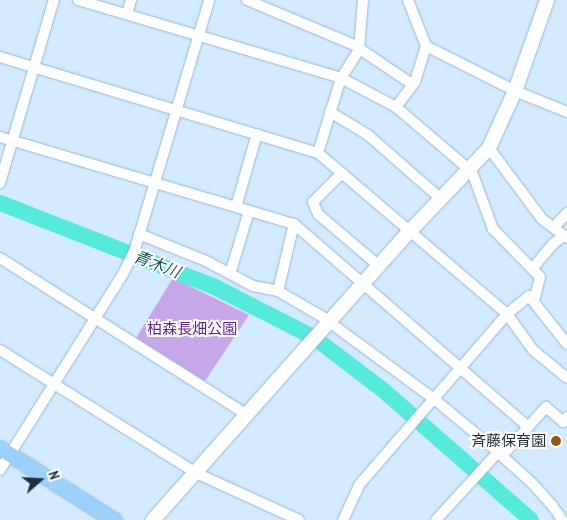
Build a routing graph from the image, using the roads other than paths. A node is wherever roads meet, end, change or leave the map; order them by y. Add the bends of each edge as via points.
1 (54, 0) edge
2 (78, 0) edge
3 (131, 0) edge
4 (209, 0) edge
5 (247, 0) edge
6 (363, 0) edge
7 (408, 0) edge
8 (547, 0) edge
9 (127, 14) junction
10 (199, 35) junction
11 (426, 46) junction
12 (359, 50) junction
13 (0, 57) edge
14 (34, 67) junction
15 (341, 78) junction
16 (412, 84) junction
17 (515, 91) junction
18 (396, 106) junction
19 (175, 108) junction
20 (330, 112) junction
21 (567, 112) edge
22 (257, 134) junction
23 (0, 137) edge
24 (13, 141) junction
25 (489, 148) junction
26 (318, 153) junction
27 (468, 168) junction
28 (342, 173) junction
29 (0, 183) edge
30 (154, 183) junction
31 (440, 198) junction
32 (236, 207) junction
33 (249, 211) junction
34 (567, 213) edge
35 (294, 224) junction
36 (554, 227) junction
37 (410, 230) junction
38 (139, 234) junction
39 (565, 236) edge
40 (0, 258) edge
41 (379, 266) junction
42 (532, 269) junction
43 (230, 274) junction
44 (364, 283) junction
45 (278, 291) junction
46 (534, 301) junction
47 (507, 314) junction
48 (94, 318) junction
49 (329, 322) junction
50 (567, 344) edge
51 (0, 350) edge
52 (460, 367) junction
53 (567, 378) edge
54 (54, 382) junction
55 (434, 399) junction
56 (246, 414) junction
57 (566, 421) edge
58 (528, 427) junction
59 (5, 451) edge
60 (500, 454) junction
61 (0, 470) edge
62 (196, 473) junction
63 (114, 520) edge
64 (153, 520) edge
65 (299, 520) edge
66 (343, 520) edge
67 (436, 520) edge
68 (562, 520) edge

1 - 14 street
2 - 9 street
3 - 9 street
4 - 10 street
5 - 12 street via 313,26
6 - 12 street
7 - 11 street
8 - 17 street
9 - 10 street
10 - 15 street
10 - 19 street
11 - 16 street
11 - 17 street
12 - 15 street
12 - 16 street
13 - 14 street
14 - 19 street
14 - 24 street
15 - 18 street
15 - 20 street
16 - 18 street
17 - 21 street
17 - 25 street
18 - 27 street
19 - 22 street
19 - 30 street
20 - 26 street
20 - 31 street via 368,136
22 - 26 street
22 - 32 street
23 - 24 street
24 - 29 street
24 - 30 street
25 - 27 street
25 - 36 street via 540,216
26 - 28 street
27 - 31 street
27 - 42 street via 493,229
28 - 37 street
28 - 41 street via 313,202 318,214
30 - 32 street
30 - 38 street
31 - 37 street
32 - 33 street
33 - 35 street
33 - 43 street
34 - 36 street
35 - 44 street
35 - 45 street
36 - 39 street
37 - 41 street
37 - 47 street
38 - 43 street via 200,258
38 - 48 street via 123,274
39 - 42 street via 552,244
40 - 48 street
41 - 44 street
42 - 46 street via 540,277
43 - 45 street via 252,286
44 - 49 street
44 - 52 street
45 - 49 street
46 - 47 street via 529,296
46 - 50 street
47 - 52 street
47 - 53 street via 533,350
48 - 54 street
48 - 56 street
49 - 55 street
49 - 56 street
51 - 54 street
52 - 55 street
52 - 58 street
54 - 59 street
54 - 62 street
55 - 60 street
55 - 66 street via 359,485
56 - 62 street
57 - 58 street via 546,407
58 - 60 street
59 - 61 street
59 - 63 main road
60 - 67 street
60 - 68 street via 532,483
62 - 64 street
62 - 65 street

